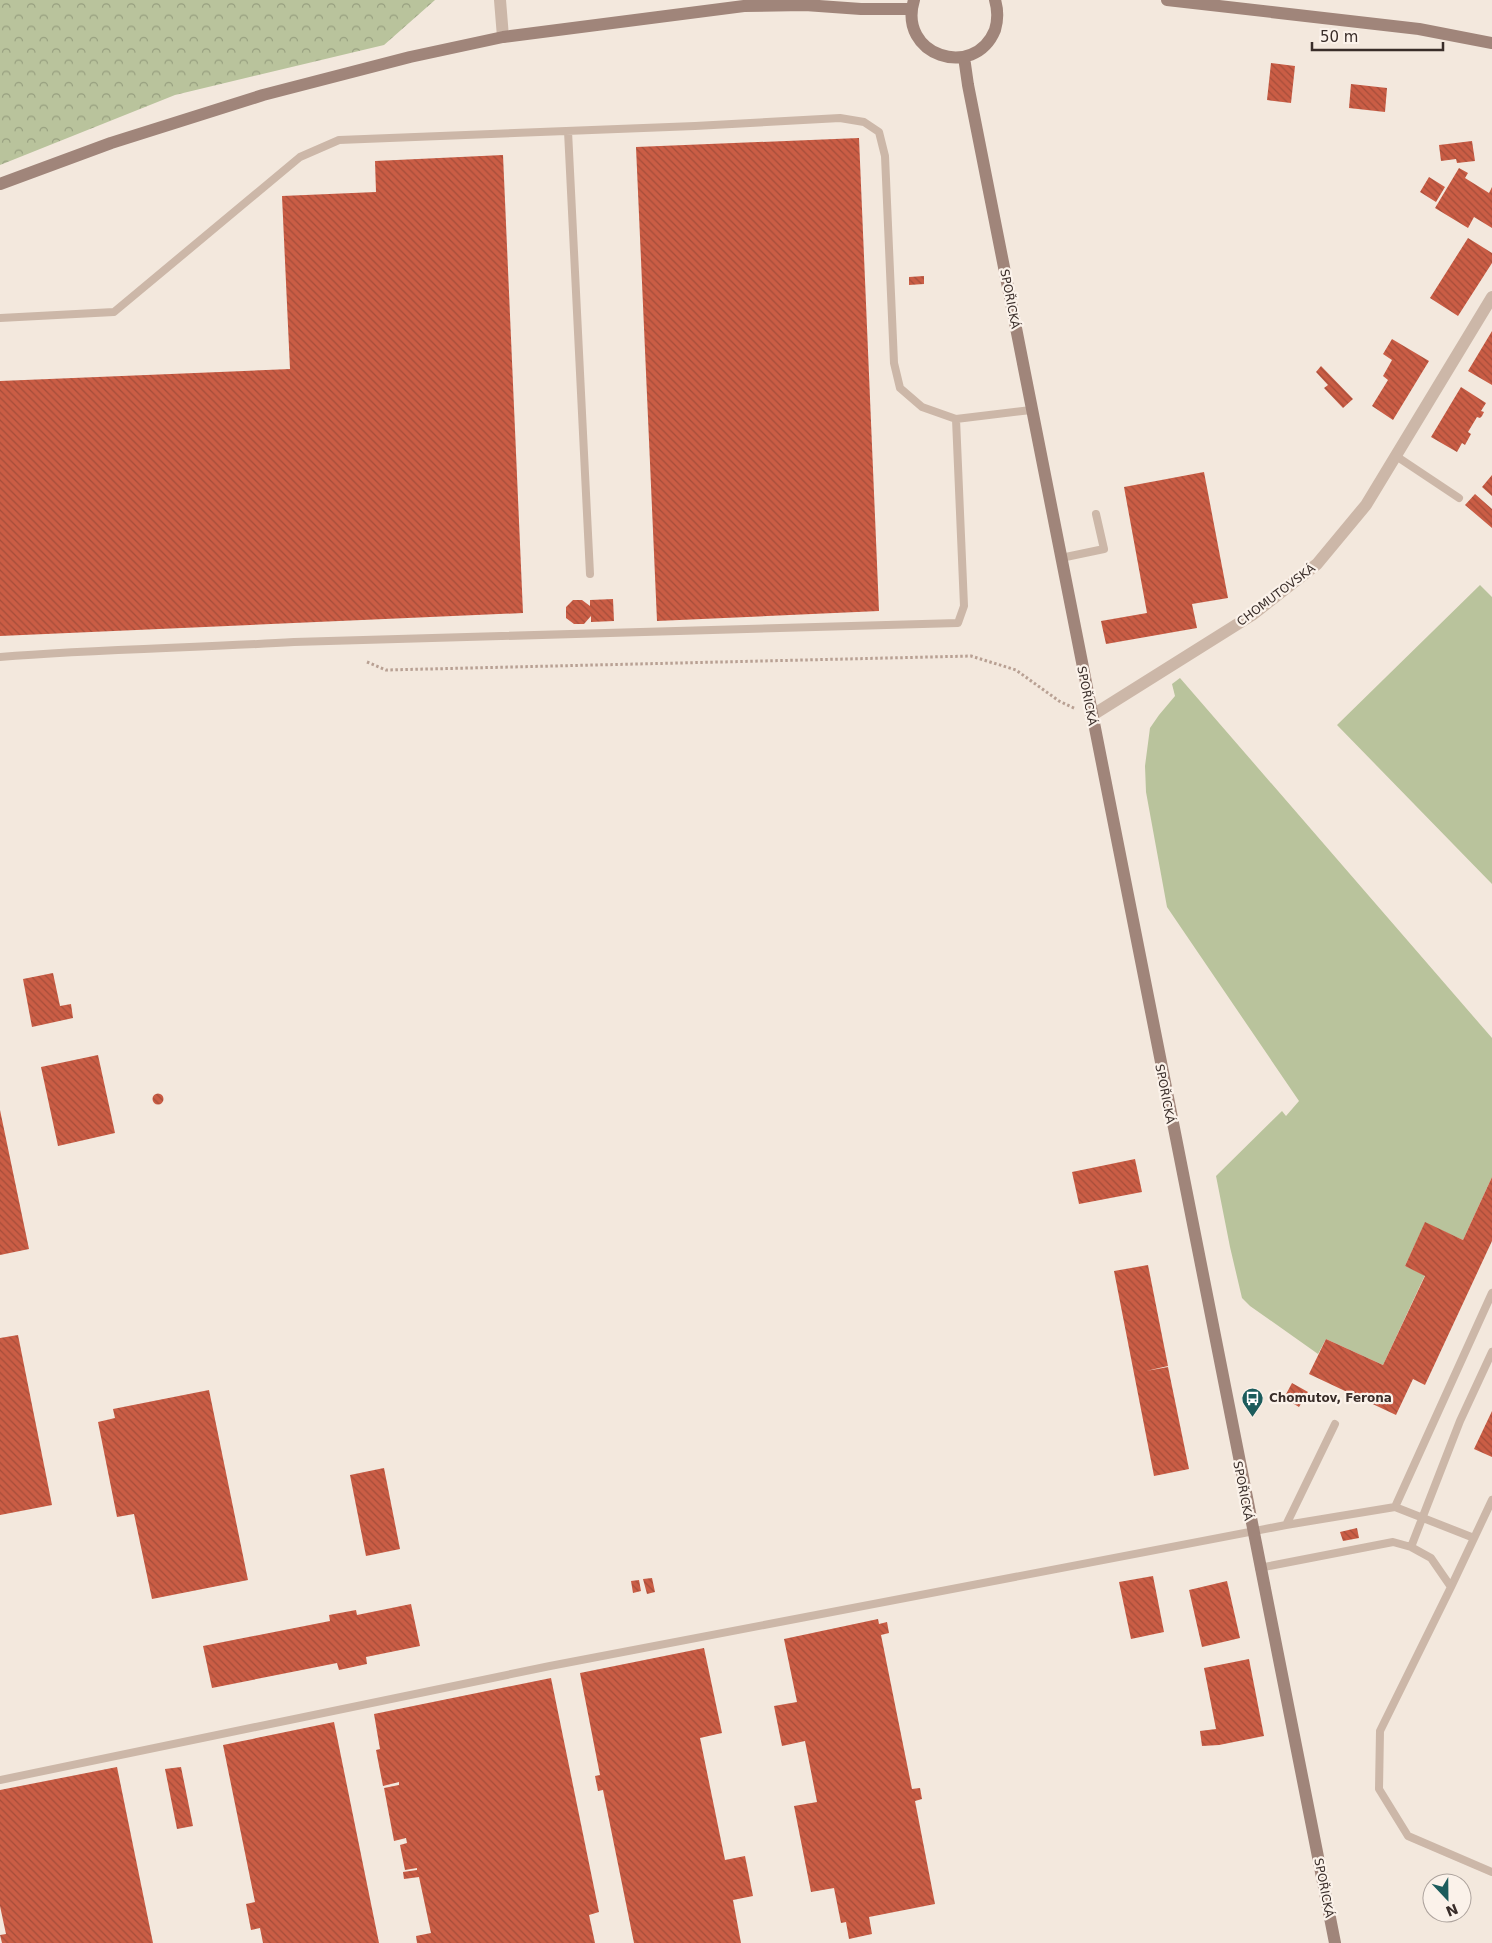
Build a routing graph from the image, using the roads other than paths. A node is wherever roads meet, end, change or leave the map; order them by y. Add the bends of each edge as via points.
1 (500, 0) edge
2 (1009, 0) edge
3 (1167, 0) edge
4 (996, 1) edge
5 (912, 4) edge
6 (503, 38) junction
7 (1492, 43) edge
8 (964, 57) junction
9 (568, 131) junction
10 (0, 184) edge
11 (1492, 297) edge
12 (0, 318) edge
13 (1031, 410) junction
14 (956, 419) junction
15 (1396, 456) junction
16 (1458, 498) dead end
17 (1096, 514) dead end
18 (1061, 558) junction
19 (590, 574) dead end
20 (0, 657) edge
21 (1091, 716) junction
22 (1492, 1293) edge
23 (1492, 1352) edge
24 (1335, 1424) dead end
25 (1492, 1500) edge
26 (1394, 1508) junction
27 (1423, 1519) junction
28 (1286, 1525) junction
29 (1251, 1531) junction
30 (1474, 1538) junction
31 (1410, 1547) junction
32 (1259, 1568) junction
33 (1451, 1587) junction
34 (0, 1780) edge
35 (1492, 1872) edge
36 (1335, 1943) edge

1 - 6 street
2 - 4 street
3 - 7 street via 1419,29
4 - 8 street via 998,14 992,36 980,49
5 - 6 street via 861,9 805,5 744,6
5 - 8 street via 914,32 925,46 940,56
6 - 10 street via 410,56 263,95 111,143
8 - 13 street, SPOŘICKÁ
9 - 12 lane via 339,140 300,157 114,312
9 - 14 lane via 840,118 864,122 879,132 885,156 894,363 900,388 922,407
9 - 19 lane
11 - 15 street, CHOMUTOVSKÁ
13 - 14 lane
13 - 18 street, SPOŘICKÁ
14 - 20 lane via 964,606 958,622 303,642 89,650
15 - 16 lane
15 - 21 street, CHOMUTOVSKÁ via 1366,504 1317,564 1252,615
17 - 18 lane via 1104,548
18 - 21 street, SPOŘICKÁ
21 - 29 street, SPOŘICKÁ
22 - 26 lane
23 - 27 lane via 1460,1421
24 - 28 lane
25 - 30 lane
26 - 27 lane
26 - 28 lane
27 - 30 lane
27 - 31 lane
28 - 29 lane
29 - 32 street, SPOŘICKÁ
29 - 34 lane via 550,1666
30 - 33 lane
31 - 32 lane via 1394,1542
31 - 33 lane via 1432,1558
32 - 36 street, SPOŘICKÁ
33 - 35 lane via 1380,1730 1379,1789 1408,1836

